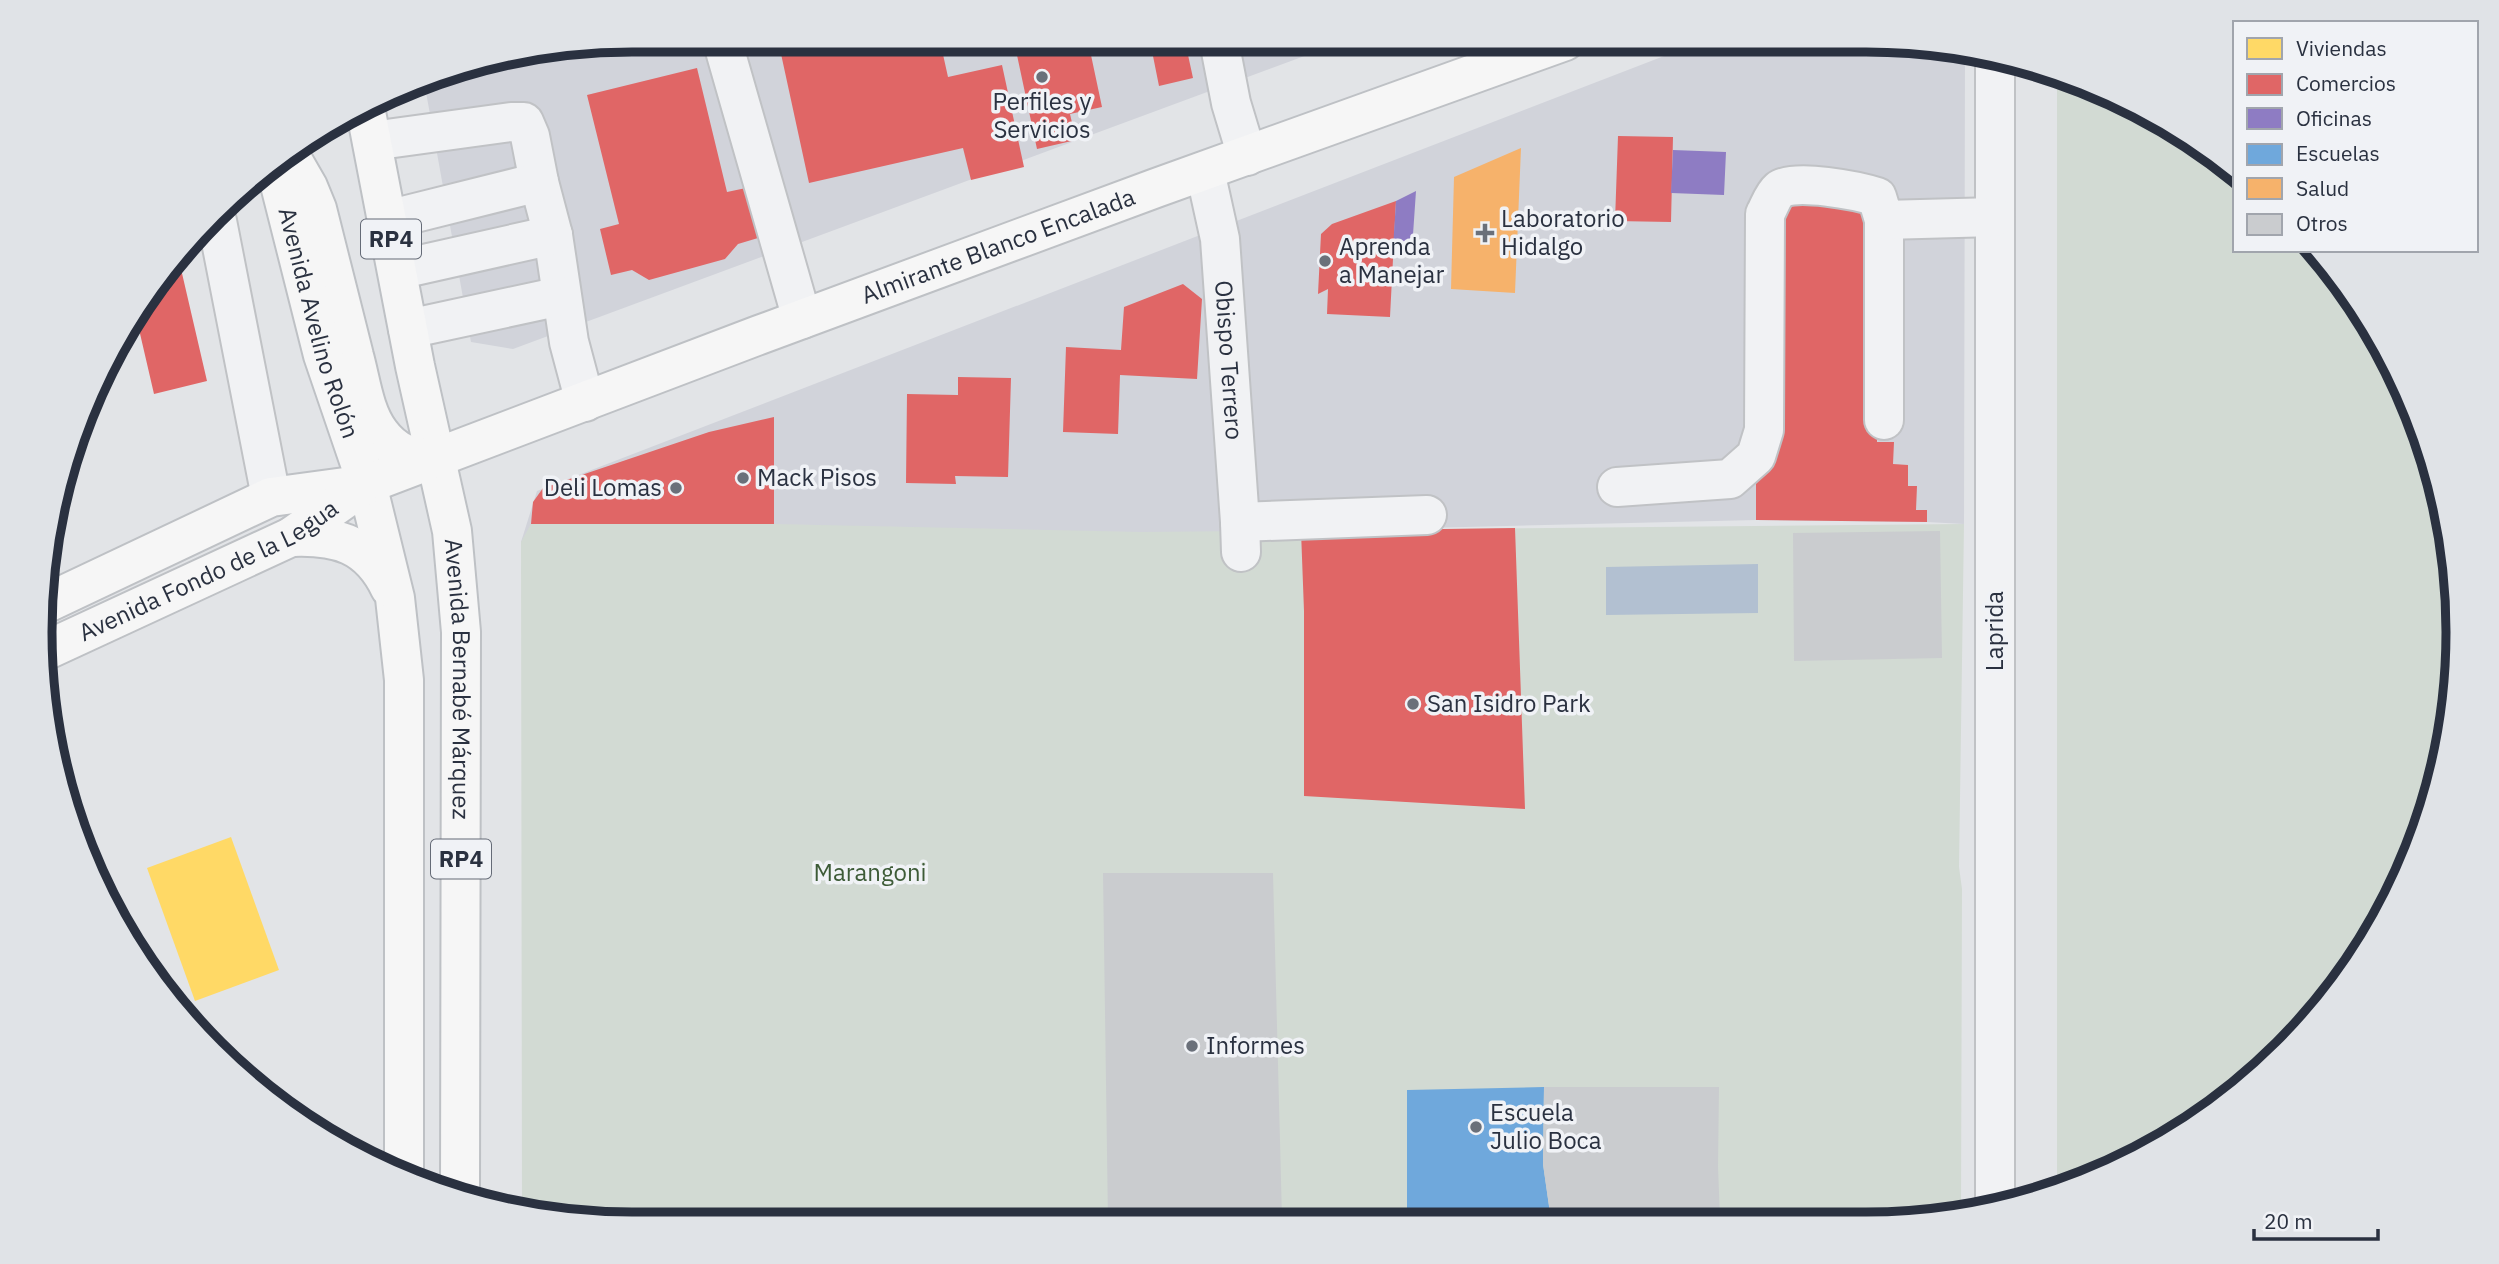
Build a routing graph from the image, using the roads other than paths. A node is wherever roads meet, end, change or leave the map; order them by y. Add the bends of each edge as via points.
1 (725, 52) edge
2 (1221, 52) edge
3 (1535, 52) edge
4 (1995, 67) edge
5 (369, 126) edge
6 (1247, 156) junction
7 (293, 162) edge
8 (1205, 171) junction
9 (277, 173) edge
10 (270, 179) edge
11 (539, 182) junction
12 (286, 208) junction
13 (1995, 216) junction
14 (387, 220) junction
15 (1884, 220) junction
16 (218, 226) edge
17 (553, 235) junction
18 (397, 270) junction
19 (561, 296) junction
20 (802, 319) junction
21 (408, 329) junction
22 (585, 402) junction
23 (1884, 420) dead end
24 (436, 458) junction
25 (367, 484) junction
26 (1617, 487) dead end
27 (271, 498) junction
28 (1427, 515) dead end
29 (291, 537) junction
30 (395, 598) junction
31 (54, 600) edge
32 (53, 647) edge
33 (404, 1164) edge
34 (460, 1185) edge
35 (1995, 1197) edge

1 - 20 street
2 - 6 street
3 - 6 main road, Almirante Blanco Encalada
4 - 13 street, Laprida
5 - 11 street via 524,122
5 - 14 main road, RP4
6 - 8 main road, Almirante Blanco Encalada
7 - 24 main road via 317,209 374,424 403,454
8 - 20 main road, Almirante Blanco Encalada
8 - 28 street, Obispo Terrero via 1220,239 1240,537
9 - 12 main road, Avenida Avelino Rolón / RP4
10 - 12 main road
11 - 14 street
11 - 17 street
12 - 25 main road, Avenida Avelino Rolón / RP4 via 323,355
13 - 15 street
13 - 35 street, Laprida
14 - 18 main road, RP4
15 - 23 street
15 - 26 street via 1877,197 1853,189 1788,185 1777,191 1765,214 1764,430 1756,456 1730,479
16 - 27 street
17 - 18 street
17 - 19 street
18 - 21 main road, RP4
19 - 21 street
19 - 22 street
20 - 22 main road, Almirante Blanco Encalada
21 - 24 main road, RP4
22 - 24 main road, Almirante Blanco Encalada
24 - 25 main road, Avenida Fondo de la Legua
24 - 34 main road, Avenida Bernabé Márquez / RP4 via 452,531 461,632
25 - 27 main road, Avenida Fondo de la Legua
25 - 29 main road, Avenida Fondo de la Legua
25 - 30 main road, RP4
27 - 31 main road, Avenida Fondo de la Legua
29 - 30 main road via 335,539 363,552
29 - 32 main road, Avenida Fondo de la Legua
30 - 33 main road, RP4 via 404,680

